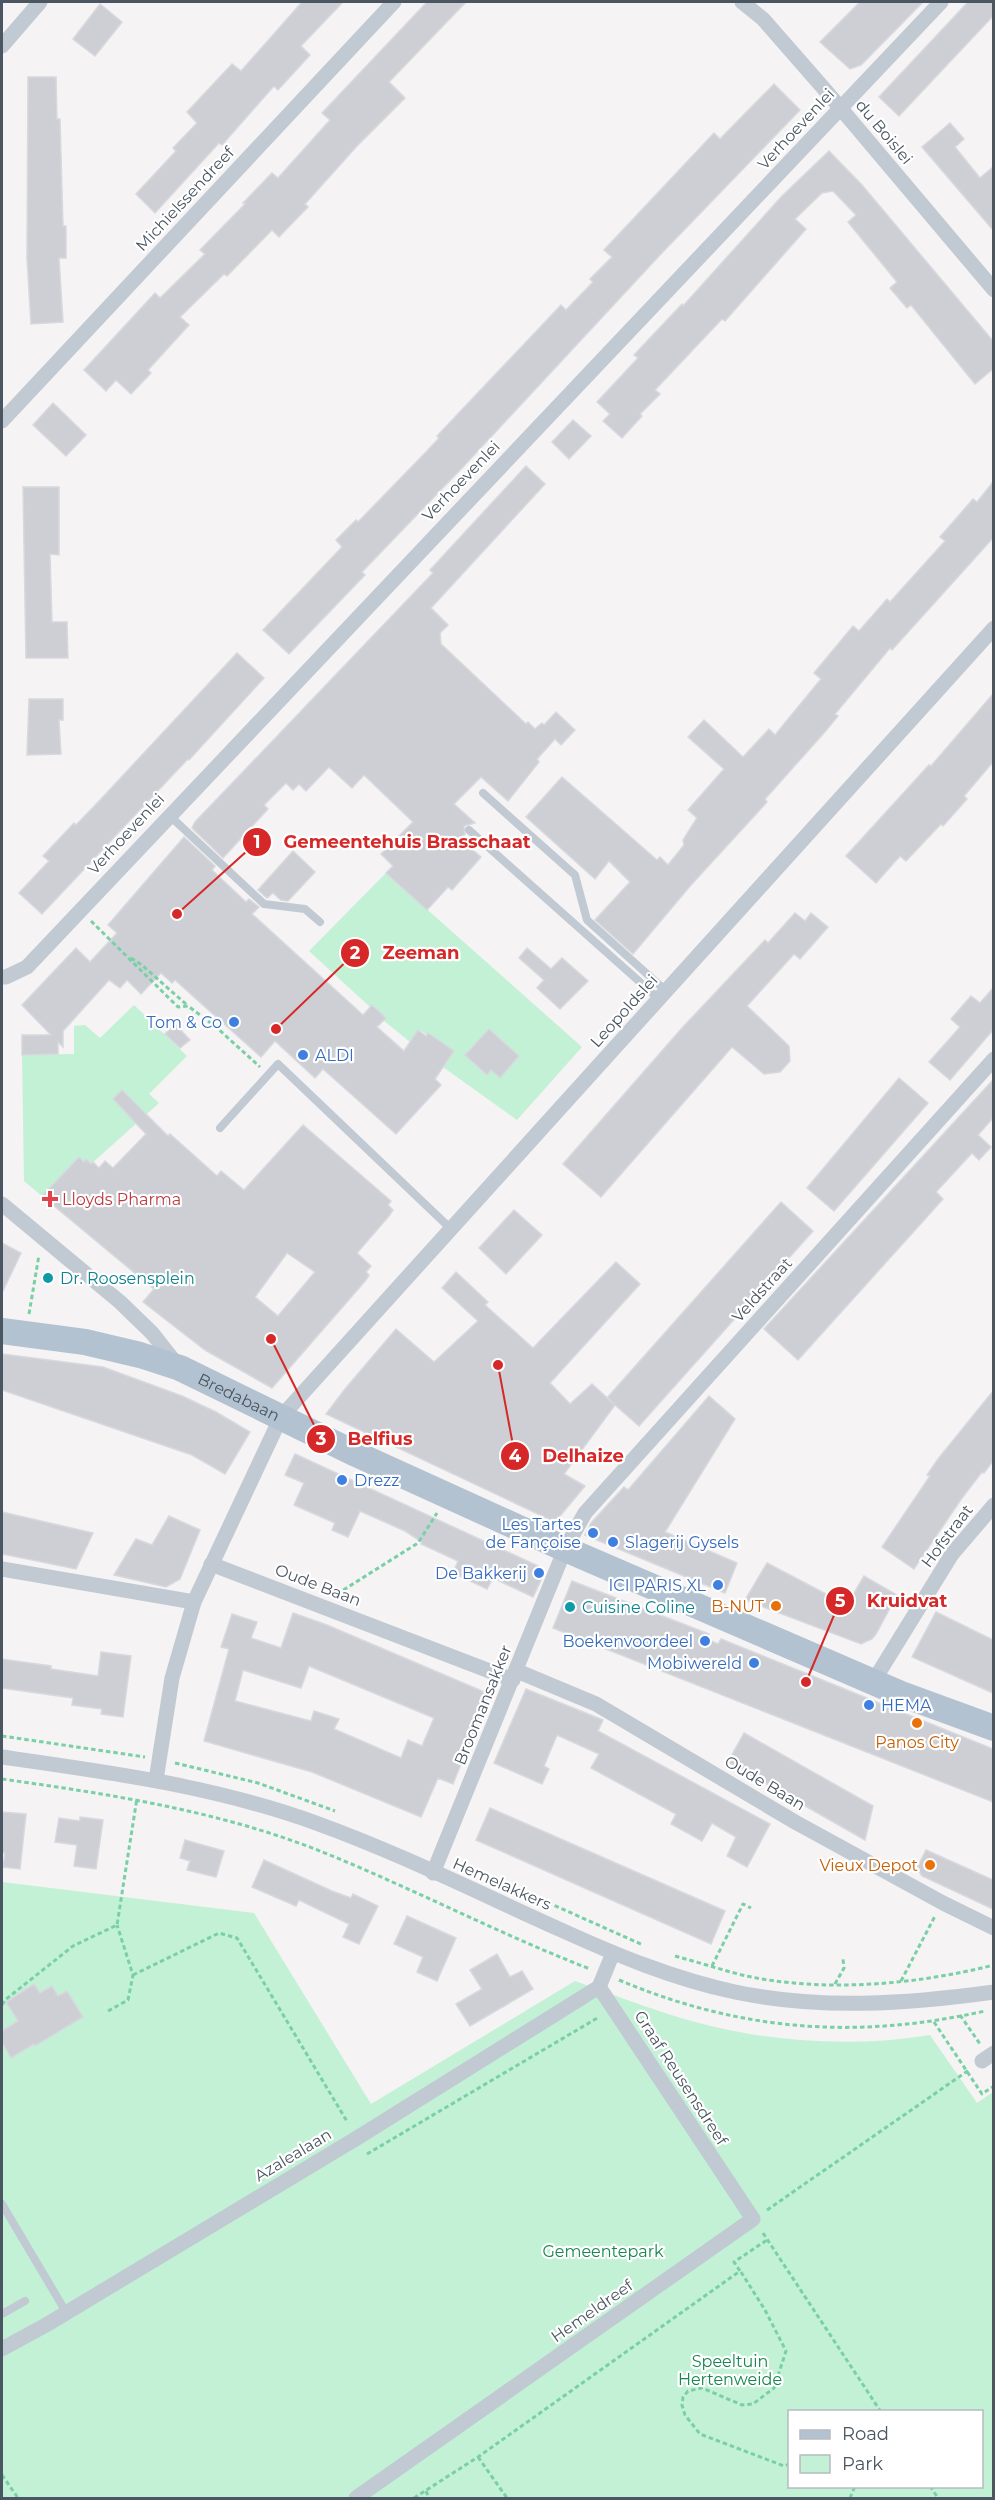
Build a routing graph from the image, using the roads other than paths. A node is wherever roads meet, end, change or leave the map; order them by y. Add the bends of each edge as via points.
1 (40, 2) edge
2 (394, 2) edge
3 (742, 2) edge
4 (941, 2) edge
5 (2, 46) edge
6 (840, 108) junction
7 (993, 290) edge
8 (2, 421) edge
9 (993, 628) edge
10 (483, 793) dead end
11 (169, 814) junction
12 (469, 830) dead end
13 (320, 922) dead end
14 (2, 977) edge
15 (663, 995) junction
16 (993, 1059) edge
17 (220, 1128) dead end
18 (2, 1204) edge
19 (451, 1229) junction
20 (14, 1332) edge
21 (180, 1368) junction
22 (281, 1418) junction
23 (993, 1505) edge
24 (565, 1550) junction
25 (211, 1564) junction
26 (2, 1569) edge
27 (194, 1602) junction
28 (515, 1676) junction
29 (873, 1682) junction
30 (993, 1728) edge
31 (2, 1757) edge
32 (156, 1780) junction
33 (433, 1873) junction
34 (993, 1928) edge
35 (613, 1953) junction
36 (599, 1987) junction
37 (993, 1992) edge
38 (2, 2204) edge
39 (753, 2219) joint
40 (25, 2301) dead end
41 (66, 2312) junction
42 (2, 2314) edge
43 (2, 2349) edge
44 (356, 2499) edge

1 - 5 street
2 - 8 street, Michielssendreef
3 - 6 street, du Boislei via 763,19
4 - 6 street, Verhoevenlei
6 - 7 street, du Boislei
6 - 11 street, Verhoevenlei
9 - 15 street, Leopoldslei
10 - 15 lane via 575,875 587,920
11 - 13 lane via 264,904 305,909
11 - 14 street, Verhoevenlei via 27,967
12 - 15 lane
15 - 19 street, Leopoldslei
16 - 24 street, Veldstraat via 585,1513
17 - 19 lane via 278,1064
18 - 21 street via 120,1302 152,1332
19 - 22 street, Leopoldslei
20 - 21 main road, Bredabaan via 85,1342
21 - 22 main road, Bredabaan
22 - 24 main road, Bredabaan
22 - 25 street
23 - 29 street, Hofstraat via 952,1554
24 - 28 street, Broomansakker
24 - 29 main road, Bredabaan
25 - 27 street
25 - 28 street, Oude Baan
26 - 27 street
27 - 32 street via 172,1678
28 - 33 street, Broomansakker
28 - 34 street, Oude Baan via 596,1704 795,1822
29 - 30 main road, Bredabaan
31 - 32 street, Hemelakkers
32 - 33 street, Hemelakkers via 237,1797 320,1824
33 - 35 street, Hemelakkers
35 - 36 street
35 - 37 street, Hemelakkers via 704,1985 796,2002 920,2002
36 - 39 street, Graaf Reusensdreef
36 - 41 street, Azalealaan
38 - 41 lane
39 - 44 street, Hemeldreef
40 - 42 lane
41 - 43 street, Azalealaan

